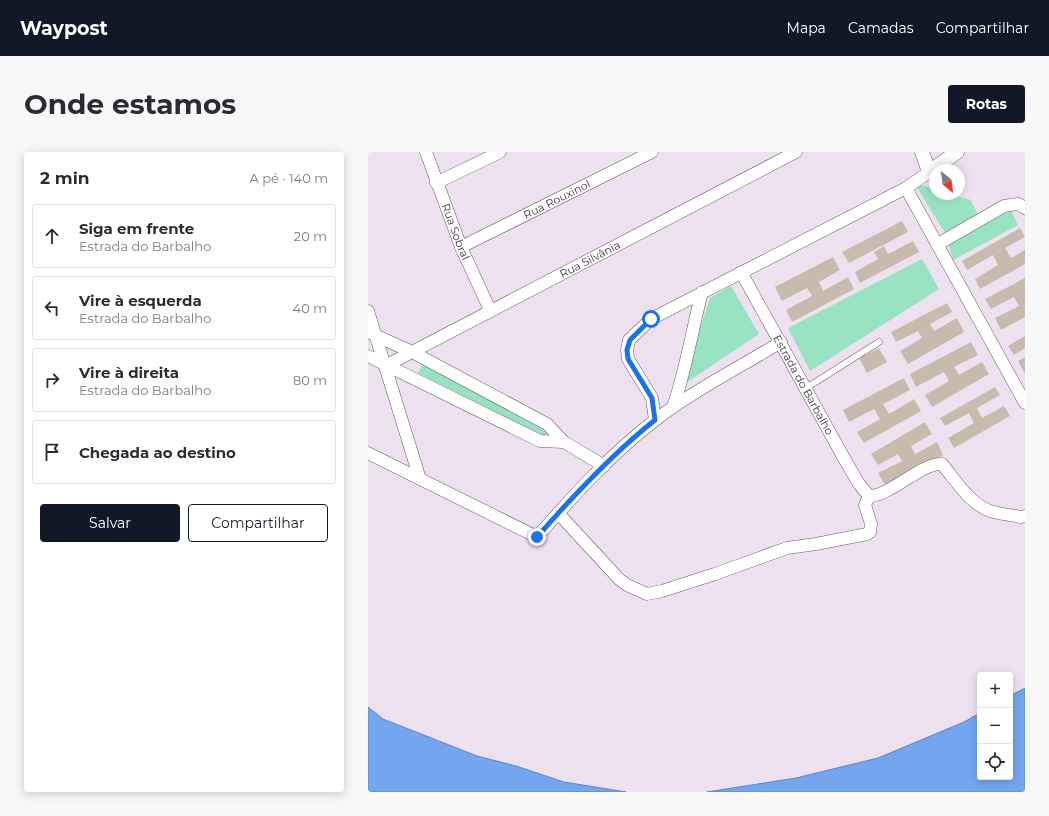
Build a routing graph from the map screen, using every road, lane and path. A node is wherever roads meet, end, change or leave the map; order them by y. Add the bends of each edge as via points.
1 (426, 152) edge
2 (500, 152) edge
3 (652, 152) edge
4 (796, 152) edge
5 (922, 152) edge
6 (957, 152) edge
7 (940, 164) edge
8 (929, 172) joint
9 (436, 183) junction
10 (906, 188) junction
11 (1025, 208) edge
12 (938, 244) junction
13 (461, 247) junction
14 (741, 272) junction
15 (702, 292) junction
16 (490, 310) junction
17 (368, 312) edge
18 (371, 333) edge
19 (781, 342) junction
20 (879, 342) dead end
21 (412, 352) junction
22 (368, 356) edge
23 (385, 366) junction
24 (806, 388) junction
25 (1025, 403) edge
26 (673, 407) junction
27 (655, 420) junction
28 (564, 442) junction
29 (368, 453) edge
30 (604, 466) junction
31 (420, 479) junction
32 (869, 496) junction
33 (558, 513) junction
34 (1025, 516) edge

1 - 9 street, Rua Sobral
2 - 9 street
3 - 13 street, Rua Rouxinol
4 - 16 street, Rua Silvânia
5 - 8 street
6 - 7 street
8 - 10 street
9 - 13 street, Rua Sobral
10 - 12 street
10 - 14 street
11 - 12 street via 1018,204 1004,206
12 - 25 street
13 - 16 street, Rua Sobral
14 - 15 street
14 - 19 street, Estrada do Barbalho
15 - 26 street via 682,381
15 - 27 street via 651,319 630,340 628,359 652,398
16 - 21 street, Rua Silvânia
17 - 18 street
18 - 21 street
18 - 23 street
19 - 24 street, Estrada do Barbalho
19 - 26 street
20 - 24 lane
21 - 23 street, Rua Silvânia
21 - 28 street via 547,424
22 - 23 street
23 - 28 street via 540,441
23 - 31 street
24 - 32 street, Estrada do Barbalho via 845,460
26 - 27 street
27 - 30 street
28 - 30 street
29 - 31 street
30 - 33 street
31 - 33 street via 537,537
32 - 33 street via 865,505 871,524 868,534 787,548 715,574 647,594 619,579
32 - 34 street via 881,494 930,466 942,464 969,498 982,507

